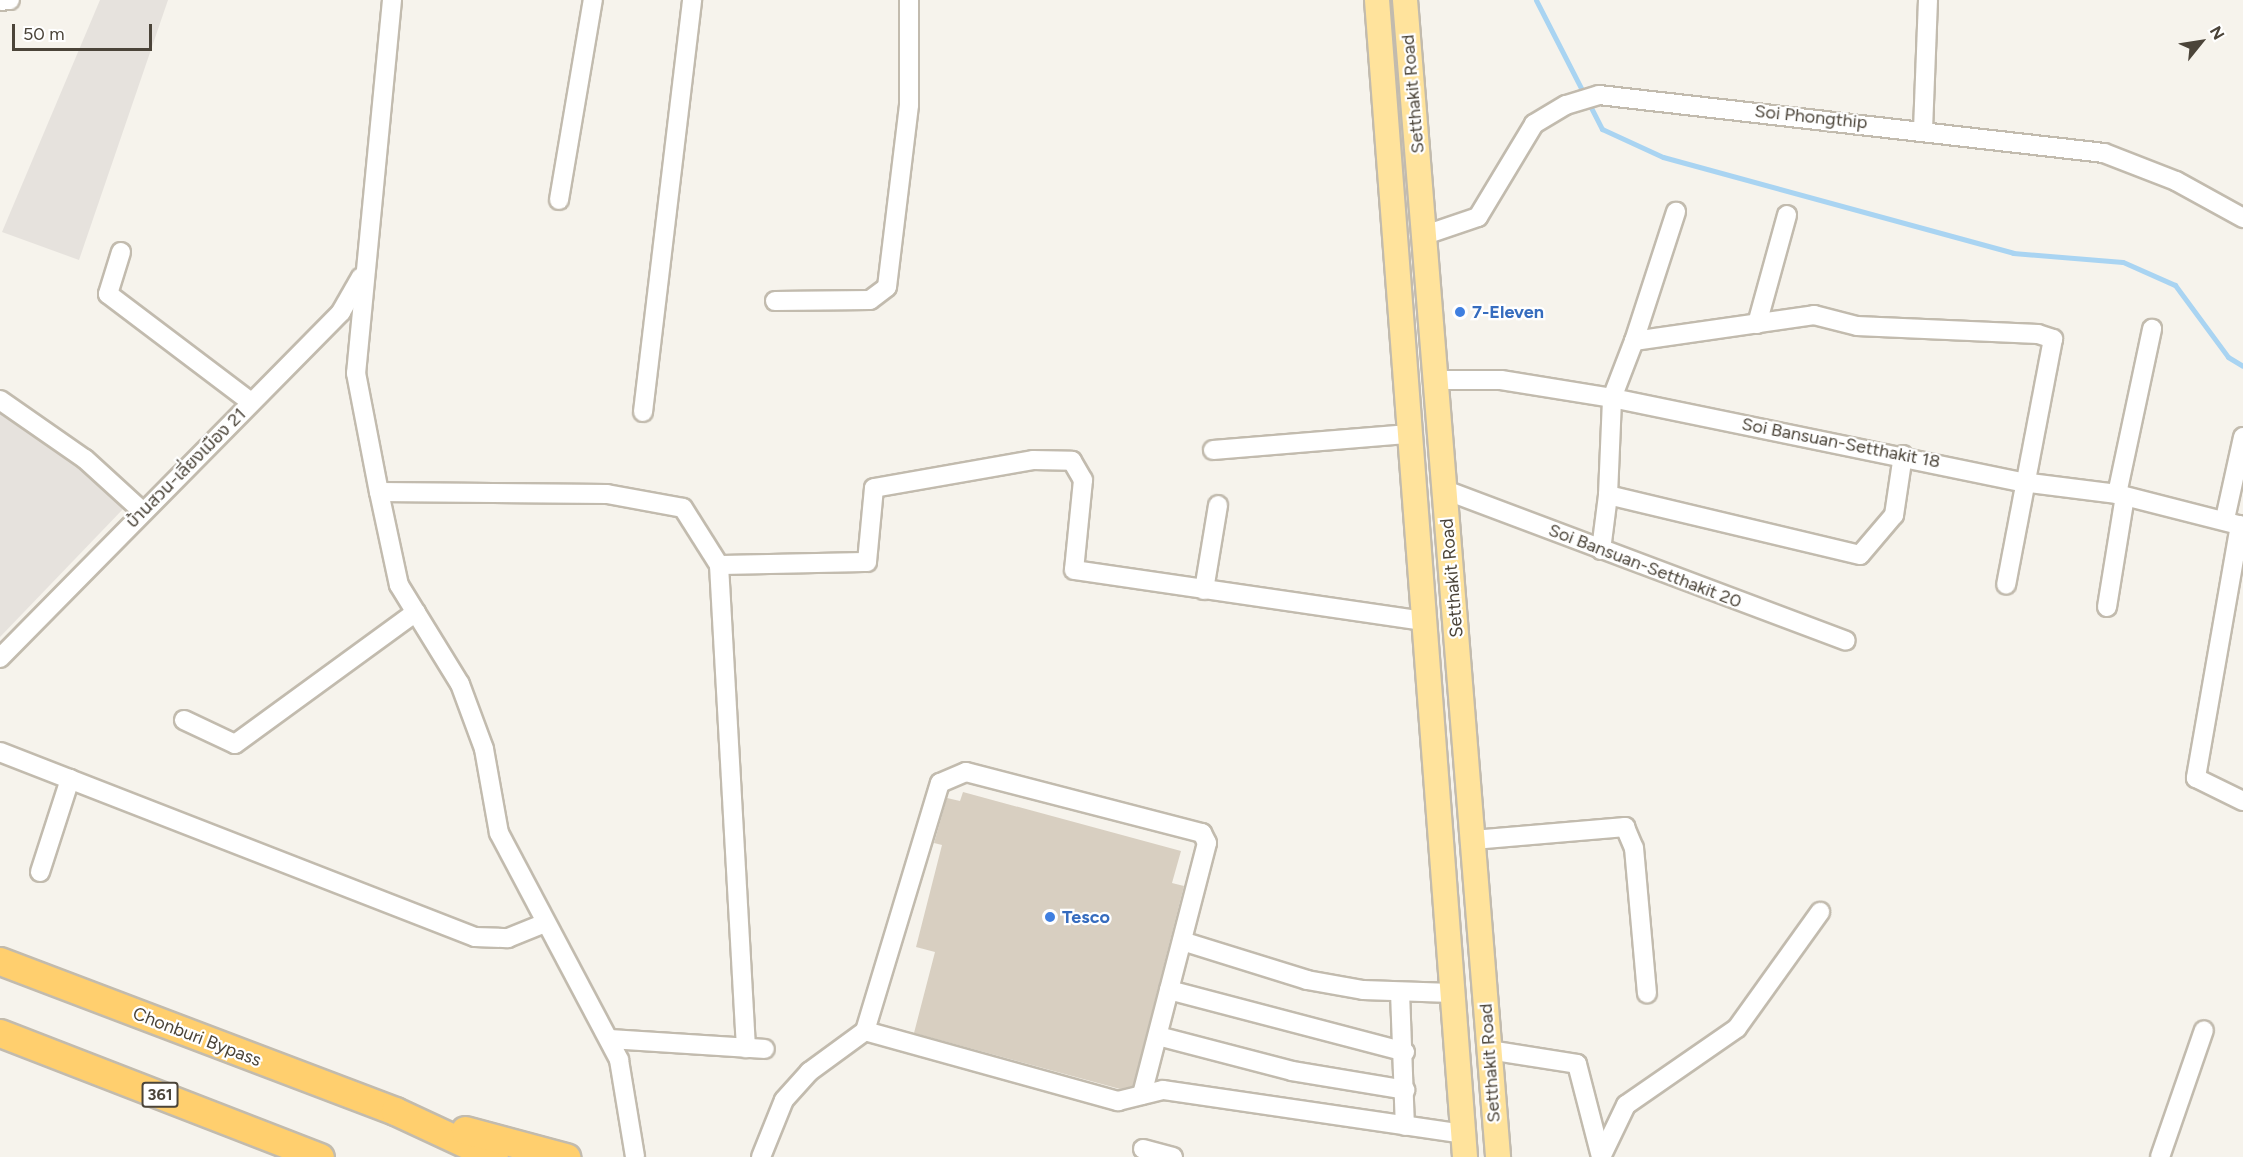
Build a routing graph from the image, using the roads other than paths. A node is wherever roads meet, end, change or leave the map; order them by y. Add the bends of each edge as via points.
1 (10, 0) edge
2 (392, 0) edge
3 (593, 0) edge
4 (692, 0) edge
5 (909, 0) edge
6 (1377, 0) edge
7 (1405, 0) edge
8 (1928, 0) edge
9 (0, 2) edge
10 (1923, 129) junction
11 (559, 200) dead end
12 (1676, 213) dead end
13 (1787, 215) dead end
14 (2243, 218) edge
15 (1425, 236) junction
16 (121, 252) dead end
17 (364, 271) junction
18 (775, 301) dead end
19 (1757, 324) junction
20 (2151, 329) dead end
21 (1634, 342) junction
22 (1435, 380) junction
23 (1612, 398) junction
24 (0, 400) edge
25 (251, 402) junction
26 (644, 412) dead end
27 (1409, 434) junction
28 (2243, 437) edge
29 (1213, 450) dead end
30 (1903, 454) junction
31 (2022, 482) junction
32 (1445, 490) junction
33 (379, 492) junction
34 (1608, 495) junction
35 (2121, 495) junction
36 (1218, 505) dead end
37 (142, 512) junction
38 (2236, 523) edge
39 (1601, 550) junction
40 (719, 565) junction
41 (2006, 585) dead end
42 (1204, 590) junction
43 (2107, 607) dead end
44 (416, 612) junction
45 (1423, 621) junction
46 (1846, 641) dead end
47 (0, 658) edge
48 (184, 720) dead end
49 (0, 752) edge
50 (70, 779) junction
51 (2243, 801) edge
52 (1473, 840) junction
53 (1440, 842) junction
54 (40, 872) dead end
55 (1820, 912) dead end
56 (545, 923) junction
57 (1182, 941) junction
58 (0, 961) edge
59 (1169, 990) junction
60 (1400, 992) junction
61 (1452, 993) junction
62 (1647, 993) dead end
63 (2204, 1030) dead end
64 (865, 1031) junction
65 (0, 1033) edge
66 (1158, 1036) junction
67 (611, 1039) junction
68 (746, 1048) junction
69 (765, 1049) dead end
70 (1489, 1050) junction
71 (1405, 1052) junction
72 (1405, 1090) junction
73 (1142, 1095) junction
74 (395, 1111) junction
75 (1405, 1126) junction
76 (1464, 1145) edge
77 (1143, 1149) dead end
78 (320, 1157) edge
79 (494, 1157) edge
80 (566, 1157) edge
81 (635, 1157) edge
82 (761, 1157) edge
83 (1173, 1157) edge
84 (1498, 1157) edge
85 (1601, 1157) edge
86 (2160, 1157) edge

1 - 9 street
2 - 17 street
3 - 11 street
4 - 26 street
5 - 18 street via 909,105 887,286 870,300
6 - 27 main road, Setthakit Road
7 - 15 main road, Setthakit Road
8 - 10 street
10 - 14 street, Soi Phongthip via 2104,153 2176,181
10 - 15 street, Soi Phongthip via 1599,95 1566,105 1534,124 1478,217
12 - 21 street
13 - 19 street
15 - 22 main road, Setthakit Road
16 - 25 street via 108,294
17 - 25 street, บ้านสวน-เลี่ยงเมือง 21 via 340,312
17 - 33 street via 356,373
19 - 21 street
19 - 31 street via 1814,315 1857,326 2053,339
20 - 35 street
21 - 23 street
22 - 23 street, Soi Bansuan-Setthakit 18 via 1501,380
22 - 32 main road, Setthakit Road
23 - 30 street, Soi Bansuan-Setthakit 18
23 - 34 street
24 - 37 street via 85,459
25 - 37 street, บ้านสวน-เลี่ยงเมือง 21
27 - 29 street
27 - 45 main road, Setthakit Road
28 - 38 street
30 - 31 street, Soi Bansuan-Setthakit 18
30 - 34 street via 1894,514 1860,555
31 - 35 street, Soi Bansuan-Setthakit 18
31 - 41 street
32 - 39 street, Soi Bansuan-Setthakit 20
32 - 52 main road, Setthakit Road
33 - 40 street via 607,494 683,508
33 - 44 street via 399,585
34 - 39 street
35 - 38 street, Soi Bansuan-Setthakit 18
35 - 43 street
36 - 42 street
37 - 47 street, บ้านสวน-เลี่ยงเมือง 21
38 - 51 street via 2196,778
39 - 46 street, Soi Bansuan-Setthakit 20
40 - 42 street via 867,562 874,488 1032,460 1072,461 1083,480 1074,570
40 - 68 street
42 - 45 street
44 - 48 street via 235,744
44 - 56 street via 460,684 484,749 499,833
45 - 53 main road, Setthakit Road
49 - 50 street
50 - 54 street
50 - 56 street via 476,937 508,938
52 - 53 main road
52 - 62 street via 1625,826 1634,848
52 - 70 main road, Setthakit Road
53 - 61 main road, Setthakit Road
55 - 85 street via 1737,1028 1626,1105
56 - 67 street
57 - 59 street
57 - 60 street via 1307,980
57 - 64 street via 1207,843 1202,833 966,772 951,774 940,783
58 - 74 highway, Chonburi Bypass
59 - 66 street
59 - 71 street
60 - 61 street
60 - 71 street
61 - 76 main road, Setthakit Road
63 - 86 street
64 - 73 street via 1118,1101
64 - 82 street via 808,1072 784,1101
65 - 78 highway, 361
66 - 72 street via 1292,1071
66 - 73 street
67 - 68 street
67 - 81 street
68 - 69 street
70 - 84 main road, Setthakit Road
70 - 85 street via 1577,1064
71 - 72 street
72 - 75 street
73 - 75 street via 1163,1090
74 - 79 highway, Chonburi Bypass
74 - 80 highway, Chonburi Bypass
75 - 76 street
77 - 83 street

